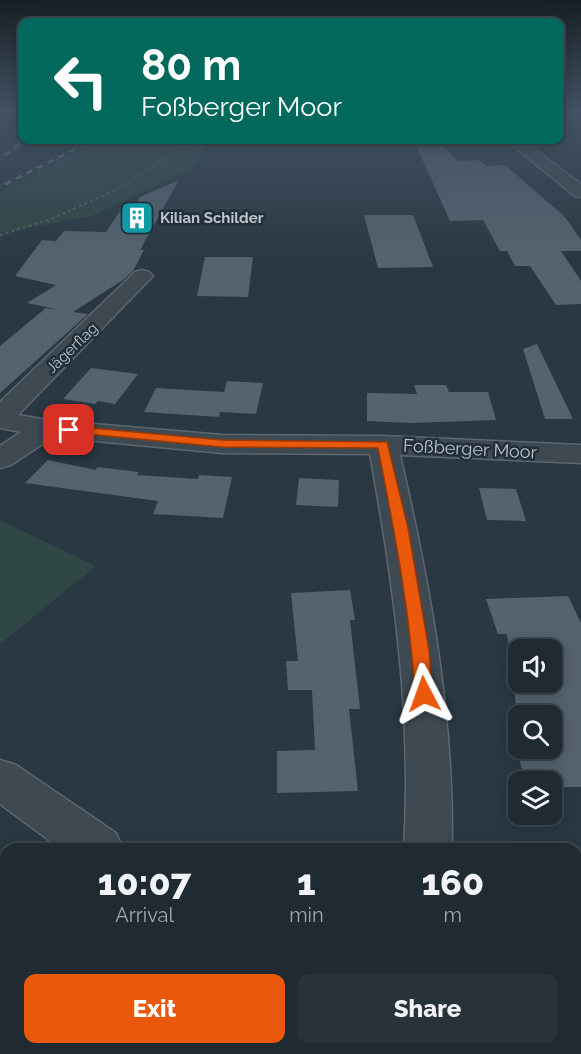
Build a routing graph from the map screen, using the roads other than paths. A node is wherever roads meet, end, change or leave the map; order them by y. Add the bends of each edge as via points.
1 (541, 161) edge
2 (581, 192) edge
3 (142, 276) dead end
4 (0, 418) edge
5 (47, 428) junction
6 (383, 445) junction
7 (581, 453) edge
8 (0, 459) edge
9 (0, 779) edge
10 (91, 843) edge
11 (429, 843) edge

1 - 2 street
3 - 4 street, Jägerflag
4 - 5 street, Foßberger Moor
5 - 6 street, Foßberger Moor via 222,444
5 - 8 street
6 - 7 street, Foßberger Moor
6 - 11 street via 421,650 431,804
9 - 10 street

